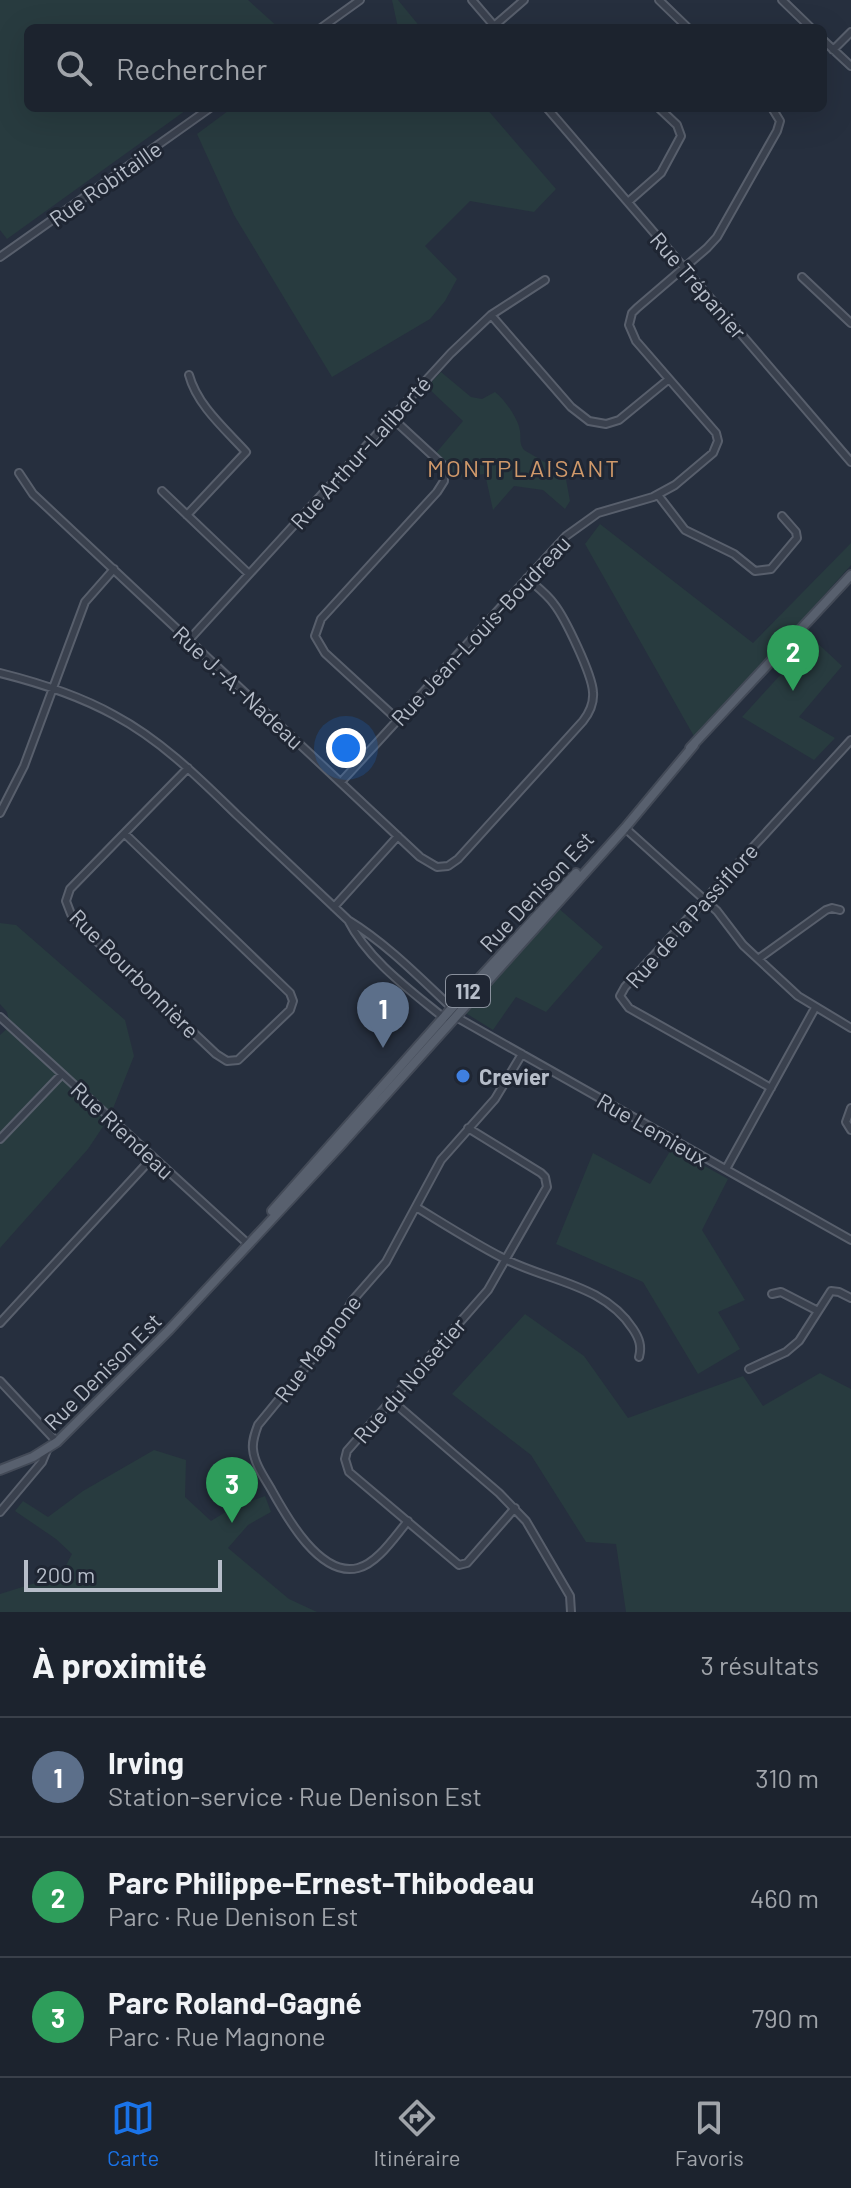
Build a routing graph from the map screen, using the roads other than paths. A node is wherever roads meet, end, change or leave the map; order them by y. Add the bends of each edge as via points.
1 (360, 0) edge
2 (472, 0) edge
3 (524, 0) edge
4 (659, 0) edge
5 (782, 0) edge
6 (327, 24) edge
7 (492, 24) edge
8 (498, 24) edge
9 (684, 24) edge
10 (807, 24) edge
11 (851, 32) edge
12 (827, 44) edge
13 (833, 50) junction
14 (851, 66) edge
15 (204, 112) edge
16 (550, 112) edge
17 (663, 112) edge
18 (774, 112) edge
19 (628, 202) junction
20 (0, 257) edge
21 (684, 268) junction
22 (802, 277) dead end
23 (545, 280) dead end
24 (491, 315) junction
25 (851, 323) edge
26 (189, 375) dead end
27 (669, 379) junction
28 (391, 417) junction
29 (851, 462) edge
30 (19, 473) dead end
31 (162, 491) dead end
32 (658, 495) junction
33 (187, 515) junction
34 (782, 516) dead end
35 (114, 569) junction
36 (249, 574) junction
37 (851, 575) edge
38 (527, 578) junction
39 (189, 640) junction
40 (0, 673) edge
41 (53, 688) junction
42 (398, 720) junction
43 (851, 740) edge
44 (694, 745) junction
45 (188, 768) junction
46 (341, 782) junction
47 (0, 793) edge
48 (9, 796) junction
49 (0, 813) edge
50 (625, 828) junction
51 (125, 834) junction
52 (398, 836) junction
53 (705, 900) junction
54 (334, 907) junction
55 (840, 910) dead end
56 (348, 920) junction
57 (758, 959) junction
58 (815, 1008) junction
59 (454, 1012) junction
60 (0, 1017) edge
61 (444, 1018) junction
62 (851, 1028) edge
63 (522, 1054) junction
64 (62, 1074) junction
65 (771, 1088) junction
66 (851, 1108) edge
67 (468, 1128) junction
68 (851, 1130) edge
69 (0, 1139) edge
70 (152, 1158) junction
71 (726, 1169) junction
72 (416, 1207) junction
73 (851, 1240) edge
74 (247, 1243) junction
75 (507, 1260) junction
76 (772, 1294) dead end
77 (851, 1298) edge
78 (818, 1311) junction
79 (0, 1323) edge
80 (639, 1357) dead end
81 (749, 1369) dead end
82 (0, 1381) edge
83 (391, 1400) junction
84 (57, 1442) junction
85 (47, 1450) junction
86 (0, 1470) edge
87 (515, 1508) junction
88 (0, 1512) edge
89 (408, 1521) junction
90 (571, 1612) edge

1 - 6 street
2 - 7 street
3 - 8 street
4 - 9 street
5 - 10 street
11 - 13 street
12 - 13 street
13 - 14 street
15 - 20 street, Rue Robitaille
16 - 19 street, Rue Trépanier
17 - 19 street via 681,136 661,173
18 - 21 street, Rue Jean-Louis-Boudreau via 780,121 777,131 717,237
19 - 21 street, Rue Trépanier
21 - 27 street, Rue Jean-Louis-Boudreau via 637,308 629,325
21 - 29 street, Rue Trépanier
22 - 25 street
23 - 24 street, Rue Arthur-Laliberté
24 - 27 street via 589,421 619,420
24 - 28 street, Rue Arthur-Laliberté
26 - 33 street via 199,399 246,452
27 - 32 street, Rue Jean-Louis-Boudreau via 718,441 713,453
28 - 36 street, Rue Arthur-Laliberté
28 - 42 street via 443,465 444,481 321,619 315,636 325,653
30 - 35 street, Rue J.-A.-Nadeau via 29,490
31 - 33 street
32 - 34 street via 685,530 760,572 773,566 797,538
32 - 38 street, Rue Jean-Louis-Boudreau via 606,510 581,524
33 - 36 street
35 - 39 street, Rue J.-A.-Nadeau
35 - 41 street via 85,602
36 - 39 street, Rue Arthur-Laliberté
37 - 44 main road, Rue Denison Est / 112
38 - 42 street, Rue Jean-Louis-Boudreau
38 - 52 street, Rue J.-A.-Nadeau via 557,607 592,686 590,711 453,863 431,865
39 - 46 street, Rue J.-A.-Nadeau
40 - 41 street, Rue Lemieux
41 - 45 street, Rue Lemieux via 116,715
41 - 48 street
42 - 46 street, Rue Jean-Louis-Boudreau
43 - 53 street, Rue de la Passiflore
44 - 50 main road, Rue Denison Est
44 - 59 main road, Rue Denison Est / 112
45 - 51 street, Rue Bourbonnière
45 - 54 street, Rue Lemieux
46 - 52 street, Rue J.-A.-Nadeau
47 - 48 street
48 - 49 street
50 - 53 street
50 - 59 main road, Rue Denison Est
51 - 51 street, Rue Bourbonnière via 70,889 66,901 71,914 216,1054 238,1060 290,1010 290,993
52 - 54 street
53 - 57 street
53 - 65 street, Rue de la Passiflore via 625,987 622,1000
54 - 56 street, Rue Lemieux
55 - 57 street via 826,910
56 - 59 street, Rue Lemieux
56 - 61 street, Rue Lemieux via 355,935 398,980
57 - 58 street
58 - 62 street
58 - 65 street
59 - 61 main road, Rue Denison Est / 112
59 - 63 street, Rue Lemieux
59 - 74 main road, Rue Denison Est via 340,1146
60 - 64 street, Rue Riendeau
61 - 74 main road, Rue Denison Est / 112
63 - 67 street, Rue Magnone via 502,1089
63 - 71 street, Rue Lemieux
64 - 69 street
64 - 70 street, Rue Riendeau
65 - 71 street
66 - 68 street via 846,1122
67 - 72 street, Rue Magnone via 441,1160
67 - 75 street, Rue du Noisetier via 541,1173 547,1182
70 - 74 street, Rue Riendeau
70 - 79 street
71 - 73 street, Rue Lemieux
72 - 75 street
72 - 89 street, Rue Magnone via 386,1262 258,1425 253,1451 294,1529 334,1566 360,1568 372,1561
74 - 84 main road, Rue Denison Est / 112
75 - 80 street via 609,1303 635,1332
75 - 83 street, Rue du Noisetier via 488,1290
76 - 78 street via 781,1292
77 - 78 street via 831,1291
78 - 81 street via 794,1346
82 - 84 street
83 - 87 street
83 - 89 street, Rue du Noisetier via 347,1451 346,1466
84 - 85 main road, Rue Denison Est / 112
85 - 86 main road, Rue Denison Est / 112
85 - 88 street
87 - 89 street, Rue du Noisetier via 467,1563 459,1565
87 - 90 street via 570,1596

